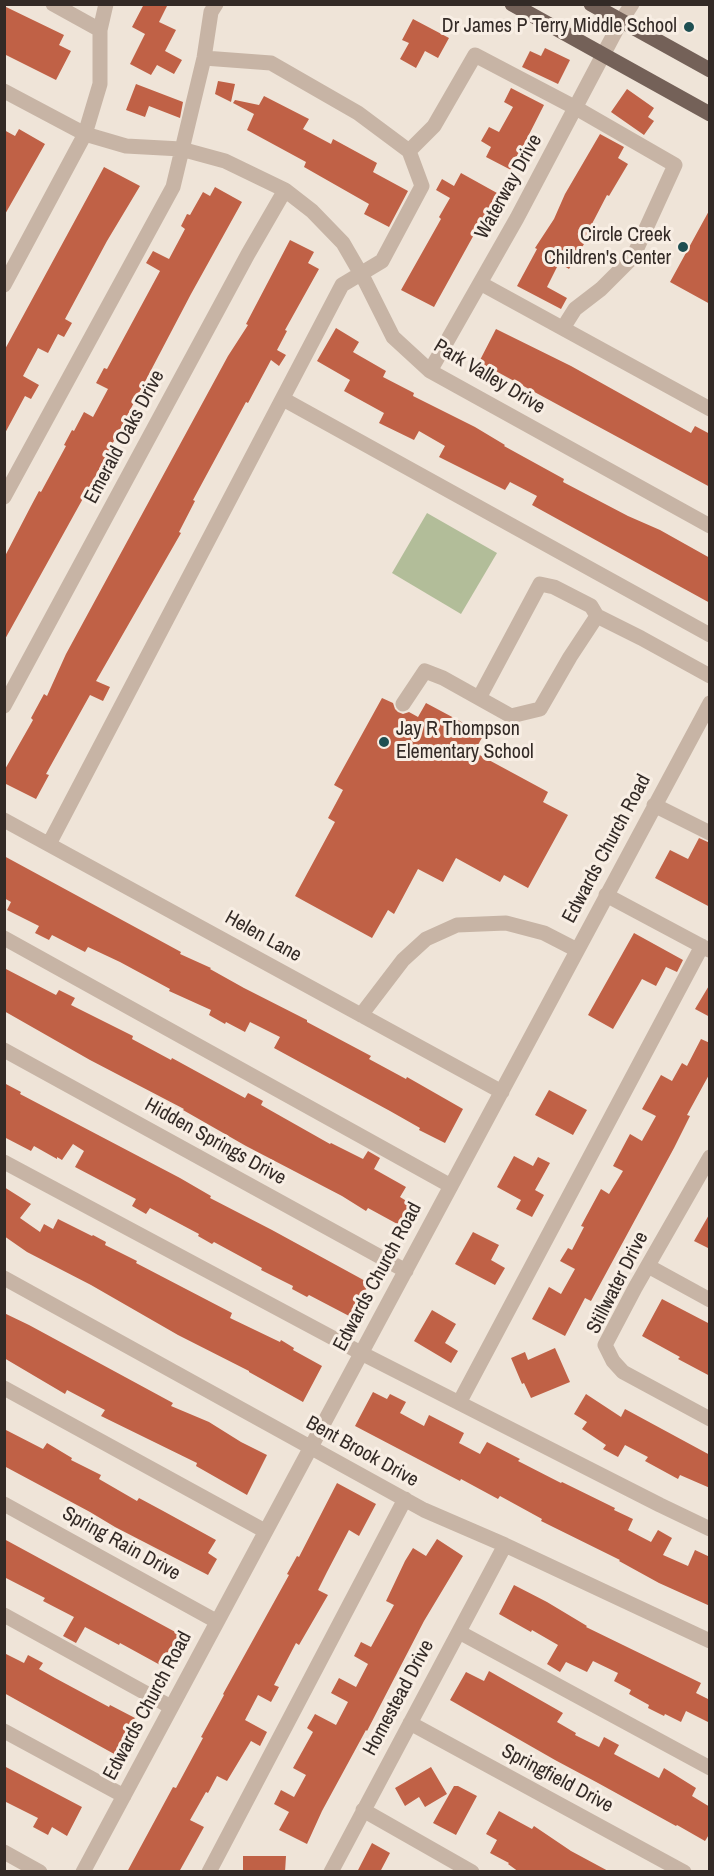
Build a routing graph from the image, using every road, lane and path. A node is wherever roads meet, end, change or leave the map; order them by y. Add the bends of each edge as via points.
1 (53, 4) edge
2 (106, 4) edge
3 (216, 4) edge
4 (512, 4) edge
5 (591, 4) edge
6 (632, 4) edge
7 (621, 21) junction
8 (100, 30) junction
9 (603, 56) junction
10 (204, 58) junction
11 (710, 70) edge
12 (4, 91) edge
13 (576, 108) junction
14 (710, 114) edge
15 (85, 134) junction
16 (181, 149) junction
17 (409, 151) junction
18 (285, 190) junction
19 (361, 273) junction
20 (480, 283) junction
21 (4, 285) edge
22 (563, 328) junction
23 (430, 371) junction
24 (282, 399) junction
25 (710, 409) edge
26 (4, 497) edge
27 (710, 526) edge
28 (597, 616) junction
29 (710, 635) edge
30 (710, 676) edge
31 (479, 698) junction
32 (404, 704) dead end
33 (4, 706) edge
34 (708, 708) edge
35 (654, 805) junction
36 (4, 820) edge
37 (710, 833) edge
38 (50, 844) junction
39 (606, 895) junction
40 (4, 938) edge
41 (706, 948) edge
42 (577, 950) junction
43 (361, 1015) junction
44 (4, 1050) edge
45 (502, 1092) junction
46 (710, 1157) edge
47 (4, 1162) edge
48 (704, 1182) edge
49 (451, 1186) junction
50 (648, 1266) junction
51 (406, 1271) junction
52 (4, 1278) edge
53 (710, 1300) edge
54 (362, 1353) junction
55 (4, 1388) edge
56 (459, 1403) junction
57 (710, 1419) edge
58 (310, 1447) junction
59 (405, 1499) junction
60 (4, 1504) edge
61 (710, 1528) edge
62 (265, 1531) junction
63 (505, 1545) junction
64 (4, 1615) edge
65 (216, 1621) junction
66 (459, 1632) junction
67 (710, 1641) edge
68 (171, 1707) junction
69 (410, 1723) junction
70 (4, 1731) edge
71 (710, 1768) edge
72 (123, 1796) junction
73 (363, 1810) junction
74 (4, 1852) edge
75 (40, 1872) edge
76 (83, 1872) edge
77 (209, 1872) edge
78 (331, 1872) edge
79 (472, 1872) edge
80 (684, 1872) edge

1 - 8 street
2 - 8 street
3 - 10 street via 211,12
4 - 9 main road
5 - 7 main road
6 - 7 street, Waterway Drive
7 - 9 street, Waterway Drive
7 - 11 main road
8 - 15 street via 100,84
9 - 13 street, Waterway Drive
9 - 14 main road
10 - 16 street
10 - 17 street via 271,63 358,112
12 - 15 street, Park Valley Drive
13 - 17 street via 475,55 434,126
13 - 20 street, Waterway Drive
13 - 22 street via 675,165 633,257 575,309
15 - 16 street, Park Valley Drive via 126,146
15 - 21 street
16 - 18 street, Park Valley Drive via 225,161
16 - 26 street via 173,187
17 - 19 street via 422,186 382,261
18 - 19 street, Park Valley Drive via 343,243
18 - 33 street, Emerald Oaks Drive
19 - 23 street, Park Valley Drive via 393,337
19 - 24 street via 342,285
20 - 22 street
20 - 23 street, Waterway Drive
22 - 25 street
23 - 27 street, Park Valley Drive
24 - 29 street
24 - 38 street
28 - 30 street
28 - 31 street via 540,709 511,716
28 - 31 street via 591,606 540,584
31 - 32 street via 425,671
34 - 35 street, Edwards Church Road
35 - 37 street
35 - 39 street, Edwards Church Road
36 - 38 street, Helen Lane
38 - 43 street, Helen Lane
39 - 41 street
39 - 42 street, Edwards Church Road
40 - 49 street
41 - 56 street
42 - 43 street via 544,933 506,922 457,926 426,939 403,960
42 - 45 street, Edwards Church Road
43 - 45 street, Helen Lane
44 - 51 street, Hidden Springs Drive
45 - 49 street, Edwards Church Road
46 - 48 street, Stillwater Drive
47 - 54 street
48 - 50 street, Stillwater Drive
49 - 51 street, Edwards Church Road
50 - 53 street
50 - 57 street, Stillwater Drive via 605,1346 623,1372
51 - 54 street, Edwards Church Road
52 - 58 street, Bent Brook Drive
54 - 56 street
54 - 58 street, Edwards Church Road
55 - 62 street
56 - 61 street
58 - 59 street, Bent Brook Drive
58 - 62 street, Edwards Church Road
59 - 63 street, Bent Brook Drive
59 - 77 street
60 - 65 street, Spring Rain Drive
62 - 65 street, Edwards Church Road
63 - 66 street, Homestead Drive
63 - 67 street, Bent Brook Drive
64 - 68 street
65 - 68 street, Edwards Church Road
66 - 69 street, Homestead Drive
66 - 71 street
68 - 72 street, Edwards Church Road
69 - 73 street, Homestead Drive
69 - 80 street, Springfield Drive
70 - 72 street
72 - 76 street, Edwards Church Road
73 - 78 street, Homestead Drive
73 - 79 street
74 - 75 street

